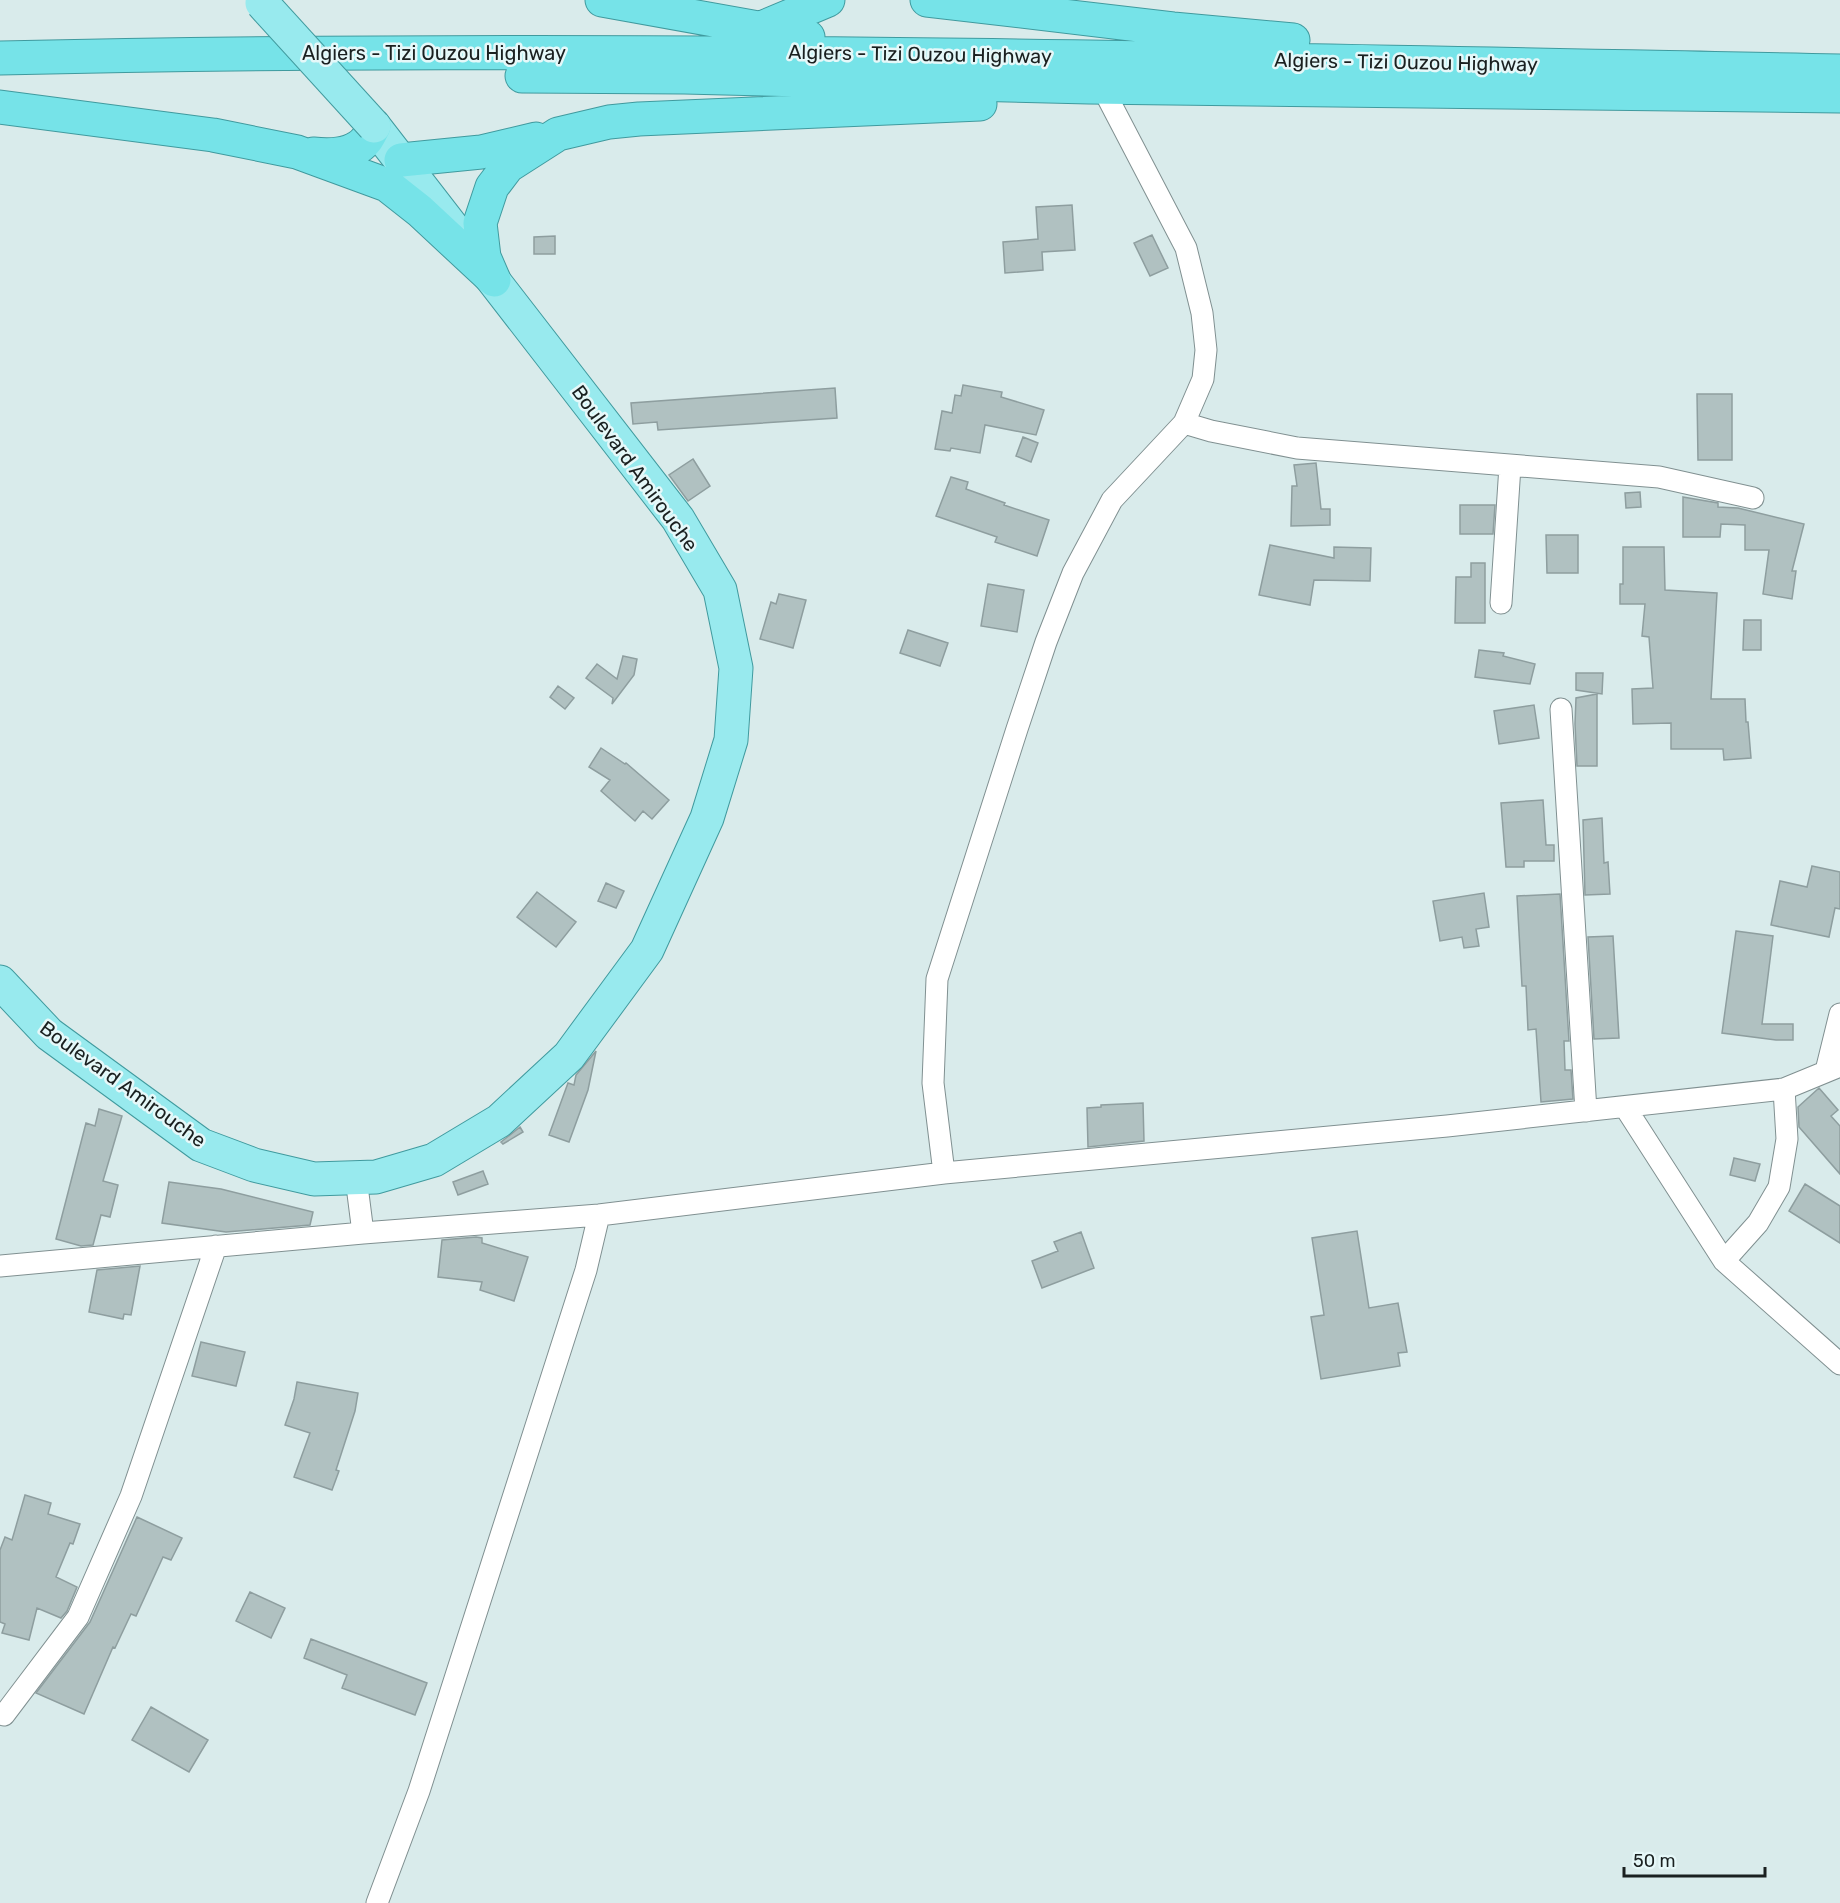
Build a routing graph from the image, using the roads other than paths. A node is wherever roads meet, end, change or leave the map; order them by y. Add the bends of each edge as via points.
1 (828, 0) edge
2 (927, 0) edge
3 (263, 2) edge
4 (625, 2) edge
5 (759, 29) junction
6 (871, 53) junction
7 (0, 58) edge
8 (1579, 66) junction
9 (1840, 71) edge
10 (0, 80) edge
11 (1095, 87) junction
12 (1840, 96) edge
13 (0, 107) edge
14 (374, 126) junction
15 (558, 134) junction
16 (297, 152) junction
17 (401, 160) junction
18 (501, 289) junction
19 (1184, 423) junction
20 (1510, 466) junction
21 (1753, 498) dead end
22 (1501, 603) dead end
23 (1561, 709) dead end
24 (0, 982) edge
25 (1840, 1014) edge
26 (1833, 1068) edge
27 (1784, 1089) junction
28 (1625, 1107) junction
29 (1586, 1111) junction
30 (944, 1173) junction
31 (356, 1178) junction
32 (599, 1215) junction
33 (363, 1233) junction
34 (216, 1246) junction
35 (1724, 1261) junction
36 (0, 1266) edge
37 (1840, 1364) edge
38 (4, 1715) dead end
39 (377, 1903) edge

1 - 5 highway
2 - 8 highway via 1173,29
3 - 14 main road, Boulevard Amirouche, bridge
4 - 5 highway
5 - 6 highway
6 - 7 highway, Algiers - Tizi Ouzou Highway via 199,53
6 - 8 highway, Algiers - Tizi Ouzou Highway
8 - 9 highway, Algiers - Tizi Ouzou Highway
10 - 11 highway, Algiers - Tizi Ouzou Highway via 423,75
11 - 12 highway, Algiers - Tizi Ouzou Highway
11 - 15 highway via 978,105 639,119
11 - 19 street via 1186,248 1206,350 1203,380
13 - 16 highway via 213,135
14 - 16 highway via 367,140 351,152 329,156
14 - 17 main road, Boulevard Amirouche
15 - 17 highway via 481,152
15 - 18 highway via 508,166 492,187 480,223 484,257
16 - 18 highway via 387,184 420,210
17 - 18 main road, Boulevard Amirouche
18 - 31 main road, Boulevard Amirouche via 678,519 720,590 736,668 731,740 707,818 647,950 569,1056 499,1121 434,1160 376,1177
19 - 20 street via 1297,448
19 - 30 street via 1112,500 1073,573 1024,707 963,896 937,979 933,1083
20 - 21 street via 1659,477
20 - 22 street
23 - 29 street
24 - 31 main road, Boulevard Amirouche via 49,1034 201,1145 254,1165 314,1179
25 - 26 street
26 - 27 street
27 - 28 street
27 - 35 street via 1787,1139 1779,1186 1758,1222
28 - 29 street
28 - 35 street
29 - 30 street
30 - 32 street
31 - 33 street
32 - 33 street
32 - 39 street via 586,1270 419,1791
33 - 34 street
34 - 36 street
34 - 38 street via 131,1496 78,1617
35 - 37 street

